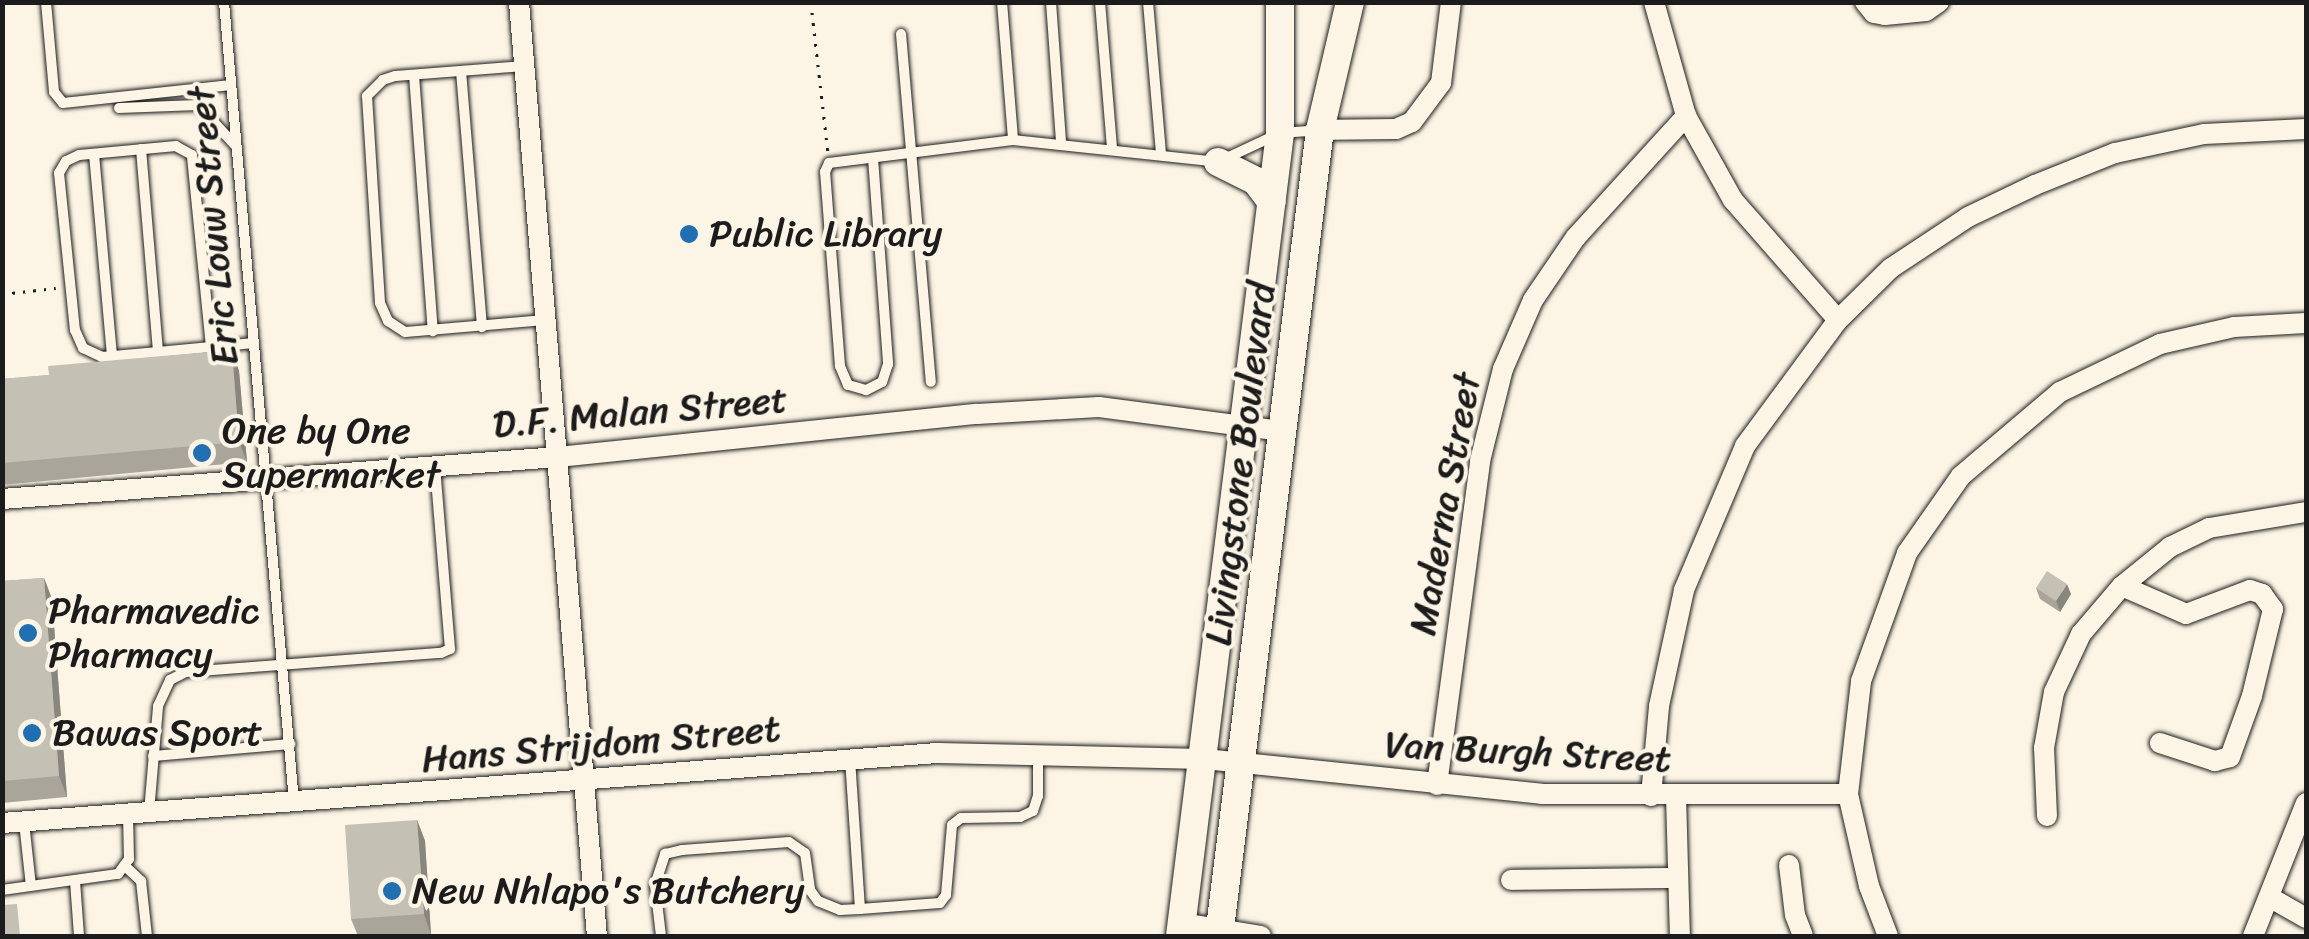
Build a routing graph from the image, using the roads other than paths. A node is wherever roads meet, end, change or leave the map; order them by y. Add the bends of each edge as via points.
1 (46, 2) edge
2 (224, 2) edge
3 (520, 2) edge
4 (1002, 2) edge
5 (1051, 2) edge
6 (1100, 2) edge
7 (1148, 2) edge
8 (1280, 2) edge
9 (1451, 2) edge
10 (1654, 2) edge
11 (1865, 2) edge
12 (1939, 2) edge
13 (1350, 3) edge
14 (901, 34) dead end
15 (526, 66) junction
16 (460, 71) junction
17 (414, 74) junction
18 (231, 85) junction
19 (119, 108) dead end
20 (1686, 116) junction
21 (2306, 129) edge
22 (1320, 130) junction
23 (1280, 133) junction
24 (1013, 140) junction
25 (1061, 144) junction
26 (236, 147) junction
27 (141, 149) junction
28 (1112, 149) junction
29 (94, 154) junction
30 (912, 154) junction
31 (1160, 154) junction
32 (872, 158) junction
33 (1218, 162) junction
34 (1272, 202) junction
35 (546, 320) junction
36 (1838, 320) junction
37 (2306, 323) edge
38 (482, 326) junction
39 (433, 331) junction
40 (254, 343) junction
41 (211, 347) junction
42 (158, 352) junction
43 (112, 356) junction
44 (931, 382) dead end
45 (1244, 427) junction
46 (1282, 431) junction
47 (558, 457) junction
48 (436, 464) junction
49 (263, 478) junction
50 (2, 498) edge
51 (2306, 512) edge
52 (2122, 586) junction
53 (284, 666) junction
54 (2160, 743) dead end
55 (290, 744) junction
56 (1038, 752) junction
57 (152, 756) junction
58 (850, 759) junction
59 (1205, 759) junction
60 (1241, 762) junction
61 (584, 779) junction
62 (1437, 785) junction
63 (1848, 794) junction
64 (1651, 796) junction
65 (1676, 796) junction
66 (294, 803) junction
67 (2306, 803) edge
68 (138, 813) junction
69 (2047, 816) dead end
70 (13, 822) edge
71 (1790, 865) dead end
72 (126, 867) junction
73 (1678, 878) junction
74 (1511, 880) dead end
75 (76, 881) junction
76 (32, 886) junction
77 (2, 890) edge
78 (2271, 898) junction
79 (860, 909) junction
80 (2306, 918) edge
81 (1181, 930) edge
82 (1220, 932) edge
83 (79, 936) edge
84 (148, 936) edge
85 (596, 936) edge
86 (661, 936) edge
87 (1261, 936) edge
88 (1680, 936) edge
89 (1803, 936) edge
90 (1888, 936) edge
91 (2253, 936) edge

1 - 18 lane via 54,92 63,102
2 - 18 lane, Eric Louw Street
3 - 15 street
4 - 24 lane
5 - 25 lane
6 - 28 lane
7 - 31 lane
8 - 23 street, Livingstone Boulevard
9 - 22 street via 1441,83 1412,122 1396,129
10 - 20 street
11 - 12 street via 1885,15 1926,11
13 - 22 street, Livingstone Boulevard
14 - 30 lane
15 - 16 lane
15 - 35 street
16 - 17 lane
16 - 38 lane
17 - 39 lane
17 - 39 lane via 383,80 367,96 380,304 397,328
18 - 26 lane, Eric Louw Street
19 - 26 lane via 198,105
20 - 36 street via 1734,200
20 - 62 street, Maderna Street via 1576,237 1533,300 1502,369 1480,461
21 - 36 street via 2204,134 2115,154 2035,185 1891,268
22 - 23 lane
22 - 46 street, Livingstone Boulevard
23 - 33 lane
23 - 34 street, Livingstone Boulevard
24 - 25 lane
24 - 30 lane
25 - 28 lane
26 - 40 lane, Eric Louw Street
27 - 29 lane
27 - 41 lane via 176,146 192,154
27 - 42 lane
28 - 31 lane
29 - 43 lane
29 - 43 lane via 72,158 60,172 75,330 82,348
30 - 32 lane
30 - 44 lane
31 - 33 lane
32 - 32 lane via 888,364 882,382 866,390 848,385 840,366 825,172 829,163
33 - 34 street via 1256,181
34 - 45 street, Livingstone Boulevard
35 - 38 lane
35 - 47 street
36 - 64 street via 1746,446 1684,590 1659,706
37 - 63 street via 2234,327 2160,344 2113,364 2060,392 1961,476 1907,552 1861,681
38 - 39 lane
40 - 41 lane
40 - 49 lane, Eric Louw Street
41 - 42 lane
42 - 43 lane
45 - 46 street, D.F. Malan Street
45 - 47 street, D.F. Malan Street via 1098,407
45 - 59 street, Livingstone Boulevard
46 - 60 street, Livingstone Boulevard
47 - 48 street, D.F. Malan Street
47 - 61 street
48 - 49 street, D.F. Malan Street
48 - 53 lane via 450,648
49 - 50 street, D.F. Malan Street
49 - 53 lane, Eric Louw Street
51 - 52 street via 2208,528
52 - 54 street via 2186,614 2250,590 2273,609 2230,756 2215,762
52 - 69 street via 2081,634 2054,692 2044,748
53 - 55 lane, Eric Louw Street
53 - 57 lane via 186,672 170,680 158,706
55 - 57 lane
55 - 66 lane, Eric Louw Street
56 - 58 street, Hans Strijdom Street
56 - 59 street, Hans Strijdom Street
56 - 79 lane via 1033,811 961,818 952,825 940,903
57 - 68 lane
58 - 61 street, Hans Strijdom Street
58 - 79 lane
59 - 60 street, Van Burgh Street
59 - 81 street, Livingstone Boulevard
60 - 62 street, Van Burgh Street
60 - 82 street, Livingstone Boulevard
61 - 66 street, Hans Strijdom Street
61 - 85 street
62 - 64 street, Van Burgh Street
63 - 65 street, Van Burgh Street
63 - 90 street
64 - 65 street, Van Burgh Street
65 - 73 street
66 - 68 street, Hans Strijdom Street
67 - 78 street
68 - 70 street, Hans Strijdom Street
68 - 72 lane
70 - 76 lane
71 - 89 street via 1794,915
72 - 75 lane
72 - 84 lane via 141,881
73 - 74 street
73 - 88 street
75 - 76 lane
75 - 83 lane
76 - 77 lane
78 - 80 street
78 - 91 street
79 - 86 lane via 828,908 818,901 798,845 682,850 665,854 655,884
81 - 82 street
82 - 87 street

